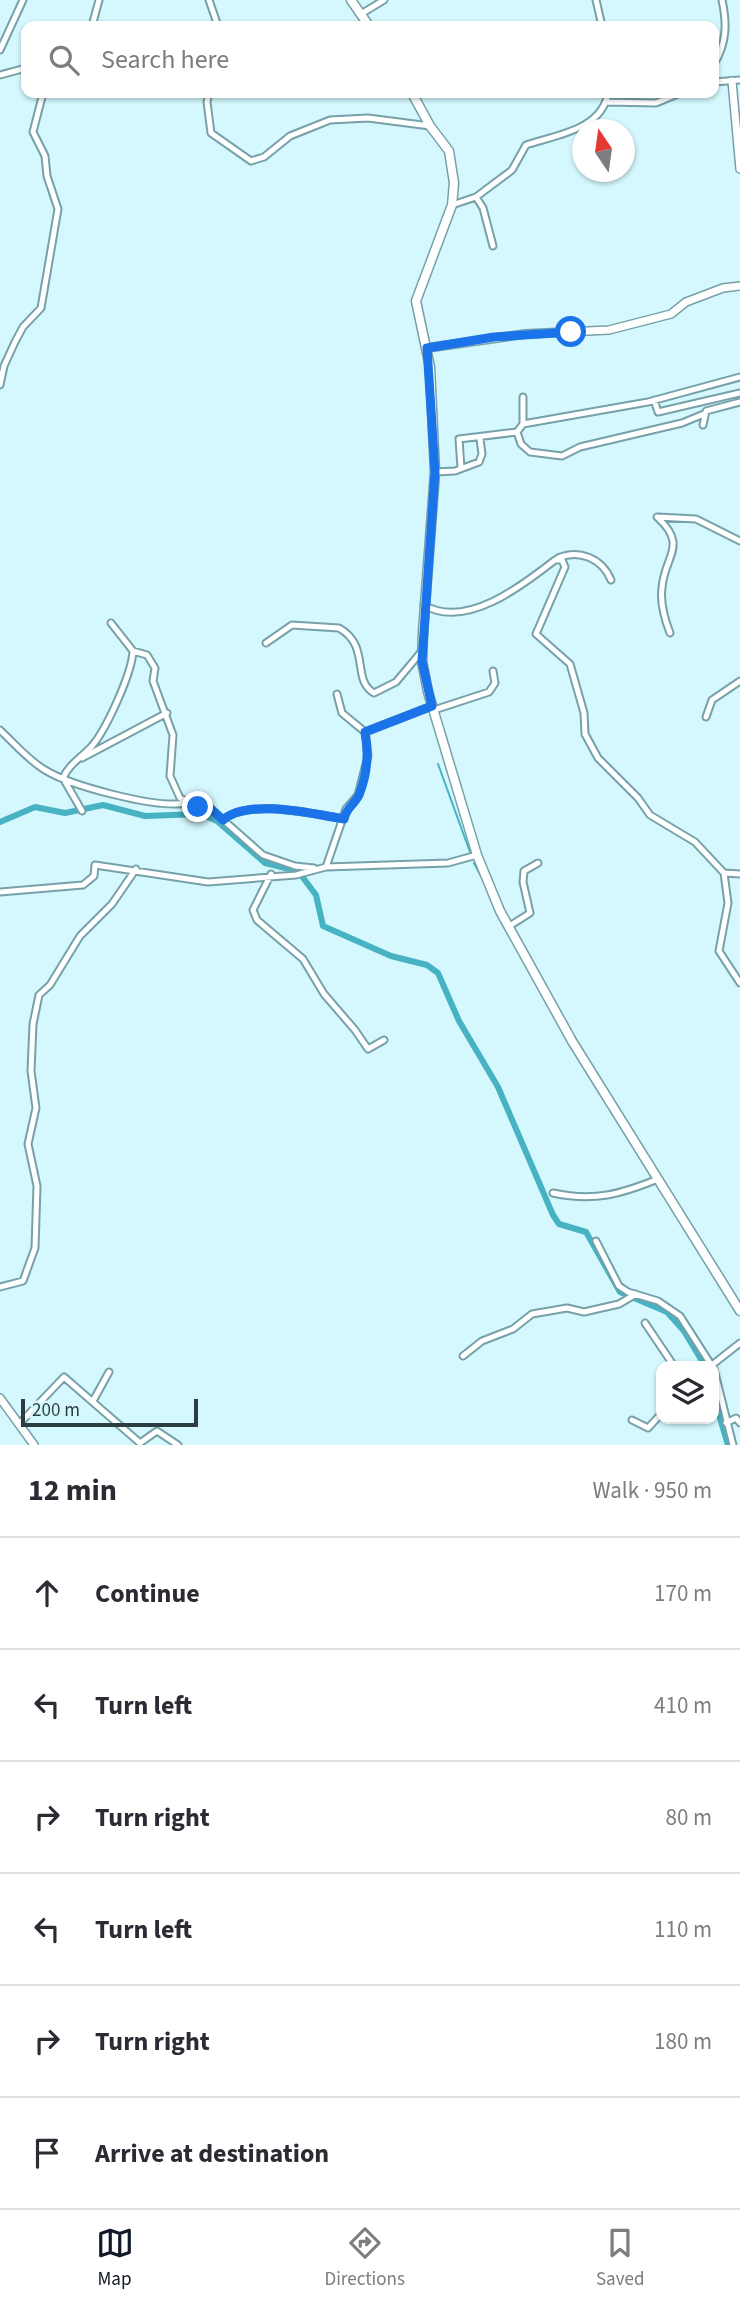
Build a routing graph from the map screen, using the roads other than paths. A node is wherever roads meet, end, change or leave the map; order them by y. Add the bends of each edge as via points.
1 (23, 0) edge
2 (99, 0) edge
3 (209, 0) edge
4 (351, 0) edge
5 (384, 0) edge
6 (596, 0) edge
7 (722, 0) edge
8 (360, 14) junction
9 (93, 21) edge
10 (216, 21) edge
11 (365, 21) edge
12 (602, 21) edge
13 (0, 50) edge
14 (719, 54) edge
15 (21, 69) edge
16 (0, 75) edge
17 (736, 80) edge
18 (42, 98) edge
19 (209, 98) edge
20 (415, 98) edge
21 (607, 98) edge
22 (668, 98) edge
23 (607, 102) junction
24 (430, 126) junction
25 (740, 169) edge
26 (477, 197) junction
27 (452, 205) junction
28 (493, 246) dead end
29 (740, 286) edge
30 (427, 348) junction
31 (740, 377) edge
32 (0, 384) edge
33 (700, 387) junction
34 (740, 393) edge
35 (523, 397) dead end
36 (654, 400) junction
37 (703, 402) junction
38 (740, 402) edge
39 (704, 414) junction
40 (523, 424) junction
41 (703, 425) dead end
42 (517, 432) junction
43 (480, 439) junction
44 (461, 468) junction
45 (435, 472) junction
46 (740, 541) edge
47 (555, 560) junction
48 (611, 580) dead end
49 (424, 605) junction
50 (111, 623) dead end
51 (670, 633) dead end
52 (266, 643) dead end
53 (133, 650) junction
54 (423, 650) junction
55 (494, 671) dead end
56 (740, 681) edge
57 (337, 694) dead end
58 (433, 708) junction
59 (167, 713) junction
60 (706, 717) dead end
61 (0, 730) edge
62 (365, 732) junction
63 (76, 761) junction
64 (63, 778) junction
65 (187, 803) junction
66 (82, 808) dead end
67 (344, 819) junction
68 (223, 820) junction
69 (477, 855) junction
70 (538, 863) dead end
71 (323, 868) junction
72 (136, 869) junction
73 (724, 873) junction
74 (271, 874) junction
75 (740, 874) edge
76 (0, 891) edge
77 (508, 927) junction
78 (740, 983) edge
79 (384, 1040) dead end
80 (658, 1179) junction
81 (554, 1193) dead end
82 (596, 1241) dead end
83 (0, 1287) edge
84 (633, 1297) junction
85 (740, 1311) edge
86 (645, 1323) dead end
87 (740, 1343) edge
88 (463, 1356) dead end
89 (671, 1361) edge
90 (709, 1361) edge
91 (719, 1362) edge
92 (109, 1373) dead end
93 (719, 1393) edge
94 (0, 1398) edge
95 (93, 1401) junction
96 (632, 1420) dead end
97 (656, 1420) edge
98 (20, 1423) junction
99 (726, 1423) junction
100 (740, 1423) edge
101 (34, 1445) edge
102 (178, 1445) edge
103 (733, 1445) edge

1 - 13 street
2 - 9 street
3 - 10 street
4 - 8 main road
5 - 8 street
6 - 12 street
7 - 14 street via 726,26
8 - 11 main road
15 - 16 street
17 - 25 street
18 - 32 street via 33,132 45,156 58,209 41,308 23,327
19 - 24 street via 211,133 251,161 264,157 290,136 330,120 377,118
20 - 24 main road
21 - 23 street
22 - 23 street via 656,103
23 - 26 street via 596,117 568,134 526,145 512,170
24 - 27 main road via 451,158
26 - 27 street
26 - 28 street
27 - 30 main road via 416,301
29 - 30 street via 686,302 670,314 609,330 525,334
30 - 45 main road
31 - 33 street
33 - 36 street
33 - 37 street
34 - 37 street
35 - 40 street
36 - 37 street via 658,412
36 - 40 street
38 - 39 street
39 - 41 street
39 - 42 street via 580,447 562,456 530,452
40 - 42 street
42 - 43 street
43 - 44 street via 482,459
43 - 44 street via 459,439
44 - 45 street
45 - 49 main road
46 - 51 street via 696,519 657,517 674,543 661,590
47 - 48 street via 569,554 594,559
47 - 49 street via 521,585 470,609 446,611
47 - 73 street via 562,560 565,567 535,631 570,664 585,734 597,758 650,816 695,842
49 - 54 main road
50 - 53 street
52 - 54 street via 292,625 339,628 358,650 363,682 374,693 396,682
53 - 59 street via 147,655 155,667 153,681
53 - 63 street via 110,719
54 - 58 main road
55 - 58 street via 495,683 489,691
56 - 60 street via 712,700
57 - 62 street via 342,713
58 - 62 street
58 - 69 main road
59 - 63 street
59 - 65 street via 173,736 170,776 174,790
61 - 64 street via 44,770
62 - 67 street via 365,770
63 - 64 street
64 - 65 street via 154,802
64 - 66 street
65 - 68 street via 211,809
67 - 68 street via 265,809 232,812
67 - 71 street
68 - 71 street via 263,855 295,866
69 - 71 street via 448,863
69 - 77 main road
70 - 77 street via 524,872 530,912
71 - 74 street
72 - 74 street via 208,882
72 - 76 street via 95,865 94,876 83,885
72 - 83 street via 112,904 80,936 39,995 31,1071 36,1108 28,1144 37,1186 35,1248 23,1280
73 - 75 street
73 - 78 street via 728,903 719,951
74 - 79 street via 253,910 257,920 303,959 368,1049
77 - 80 main road
80 - 81 street via 624,1194 582,1198
80 - 85 main road
82 - 84 street via 619,1286
84 - 88 street via 584,1312 567,1308 532,1314
84 - 90 street via 658,1301 680,1316
86 - 89 street
87 - 91 street
92 - 95 street
93 - 99 street
94 - 98 street
95 - 98 street via 64,1377
95 - 102 street via 140,1443 157,1431
96 - 97 street via 648,1428
98 - 101 street
99 - 100 street via 736,1418
99 - 103 street

